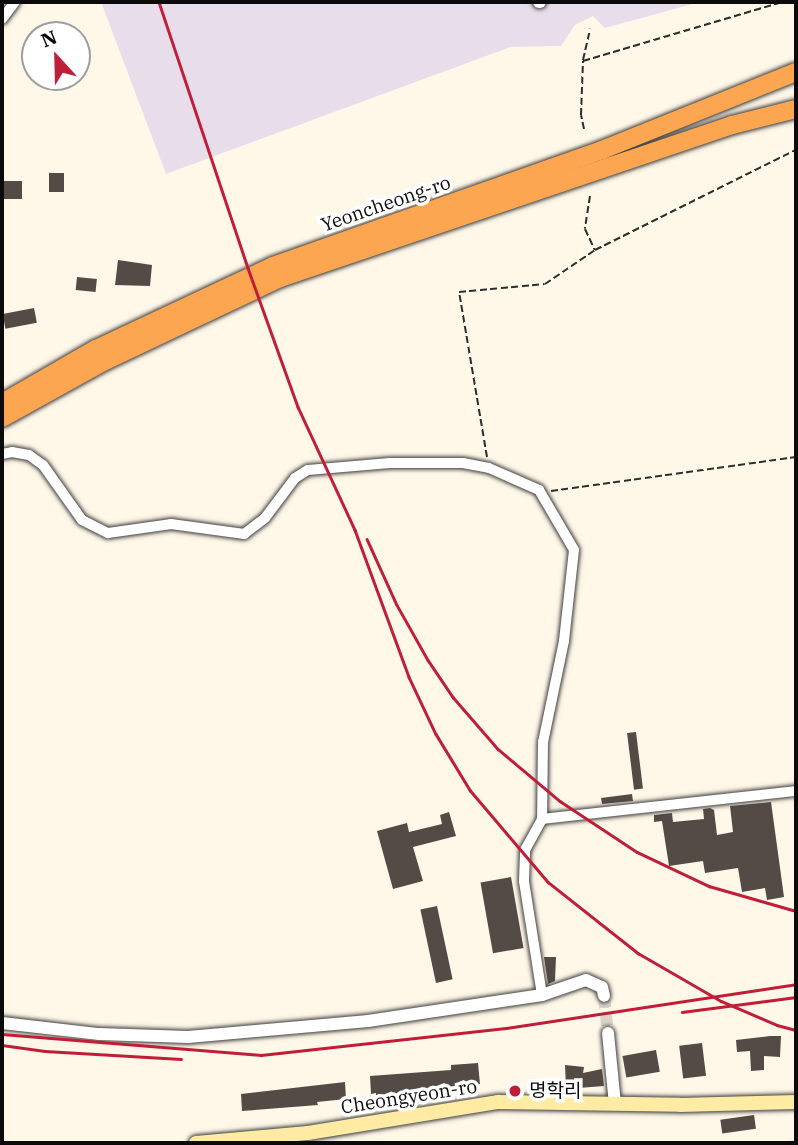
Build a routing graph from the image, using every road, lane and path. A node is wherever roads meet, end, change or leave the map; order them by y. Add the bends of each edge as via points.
1 (15, 2) edge
2 (782, 2) edge
3 (2, 19) edge
4 (590, 29) dead end
5 (583, 61) junction
6 (796, 72) edge
7 (796, 84) edge
8 (796, 101) edge
9 (796, 109) edge
10 (732, 125) junction
11 (584, 130) dead end
12 (602, 150) junction
13 (796, 150) edge
14 (590, 196) dead end
15 (595, 250) junction
16 (2, 402) edge
17 (2, 418) edge
18 (2, 454) edge
19 (796, 457) edge
20 (489, 468) junction
21 (539, 490) junction
22 (796, 790) edge
23 (542, 820) junction
24 (542, 995) junction
25 (604, 996) dead end
26 (2, 1023) edge
27 (608, 1032) tunnel mouth
28 (796, 1102) edge
29 (615, 1104) junction
30 (309, 1138) edge
31 (196, 1143) edge

1 - 3 street
2 - 5 path
4 - 5 path
5 - 11 path
6 - 12 highway, Yeoncheong-ro
7 - 12 highway
8 - 10 highway
9 - 10 highway, Yeoncheong-ro
10 - 17 highway, Yeoncheong-ro via 281,278 103,362
12 - 16 highway, Yeoncheong-ro via 273,266 96,349
13 - 15 path
14 - 15 path via 585,229
15 - 20 path via 545,284 459,292
18 - 20 street via 29,455 43,465 82,520 108,533 171,524 244,534 265,518 295,478 308,470 390,463 463,463
19 - 21 path
20 - 21 street
21 - 23 street via 573,550 564,641 543,742
22 - 23 street
23 - 24 street via 525,850 524,881
24 - 25 street via 586,980 601,987
24 - 26 street via 368,1021 188,1037 99,1034
27 - 29 street
28 - 29 main road, Cheongyeon-ro
29 - 30 main road, Cheongyeon-ro via 498,1102
30 - 31 main road, Cheongyeon-ro

